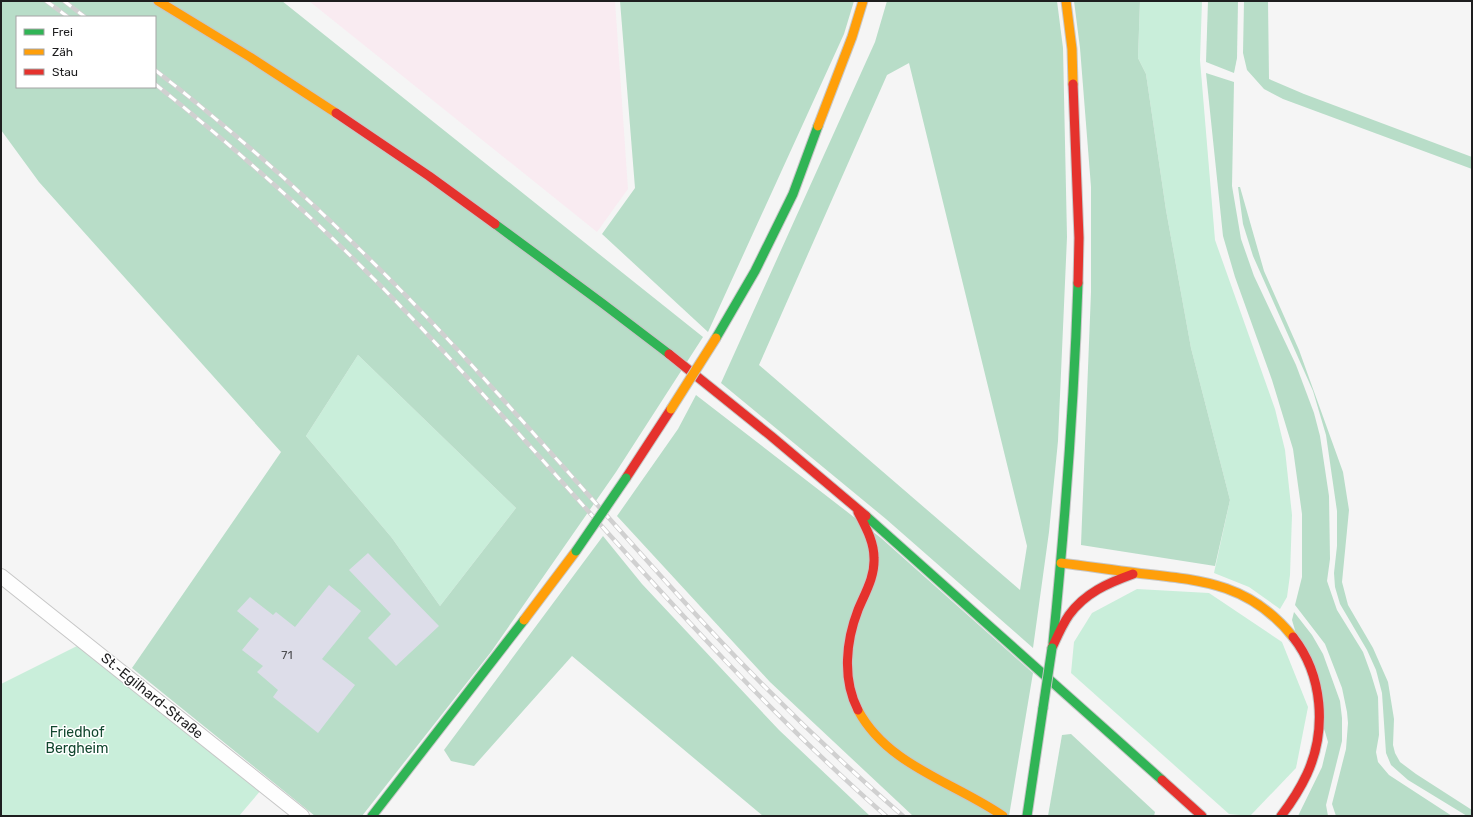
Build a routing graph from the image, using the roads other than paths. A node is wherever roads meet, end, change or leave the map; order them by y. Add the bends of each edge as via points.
1 (158, 1) edge
2 (863, 1) edge
3 (1066, 1) edge
4 (855, 506) junction
5 (1062, 563) junction
6 (1136, 573) junction
7 (1, 576) edge
8 (1052, 648) junction
9 (1284, 814) edge
10 (302, 816) edge
11 (372, 816) edge
12 (1003, 816) edge
13 (1027, 816) edge
14 (1202, 816) edge

1 - 4 main road via 317,101 507,231 677,360
2 - 11 main road, bridge via 793,194 755,271 716,338 576,551
3 - 5 main road via 1072,49 1079,238
4 - 12 main road via 873,549 874,564 848,644 848,677 852,697 860,716 873,734 903,759 974,797
4 - 14 main road
5 - 6 main road
5 - 8 main road
6 - 8 main road via 1096,590 1080,603 1069,615
6 - 9 main road via 1211,583 1248,598 1278,618 1303,650 1317,688 1320,708 1319,729 1311,768
7 - 10 street, St.-Egilhard-Straße
8 - 13 main road, bridge

